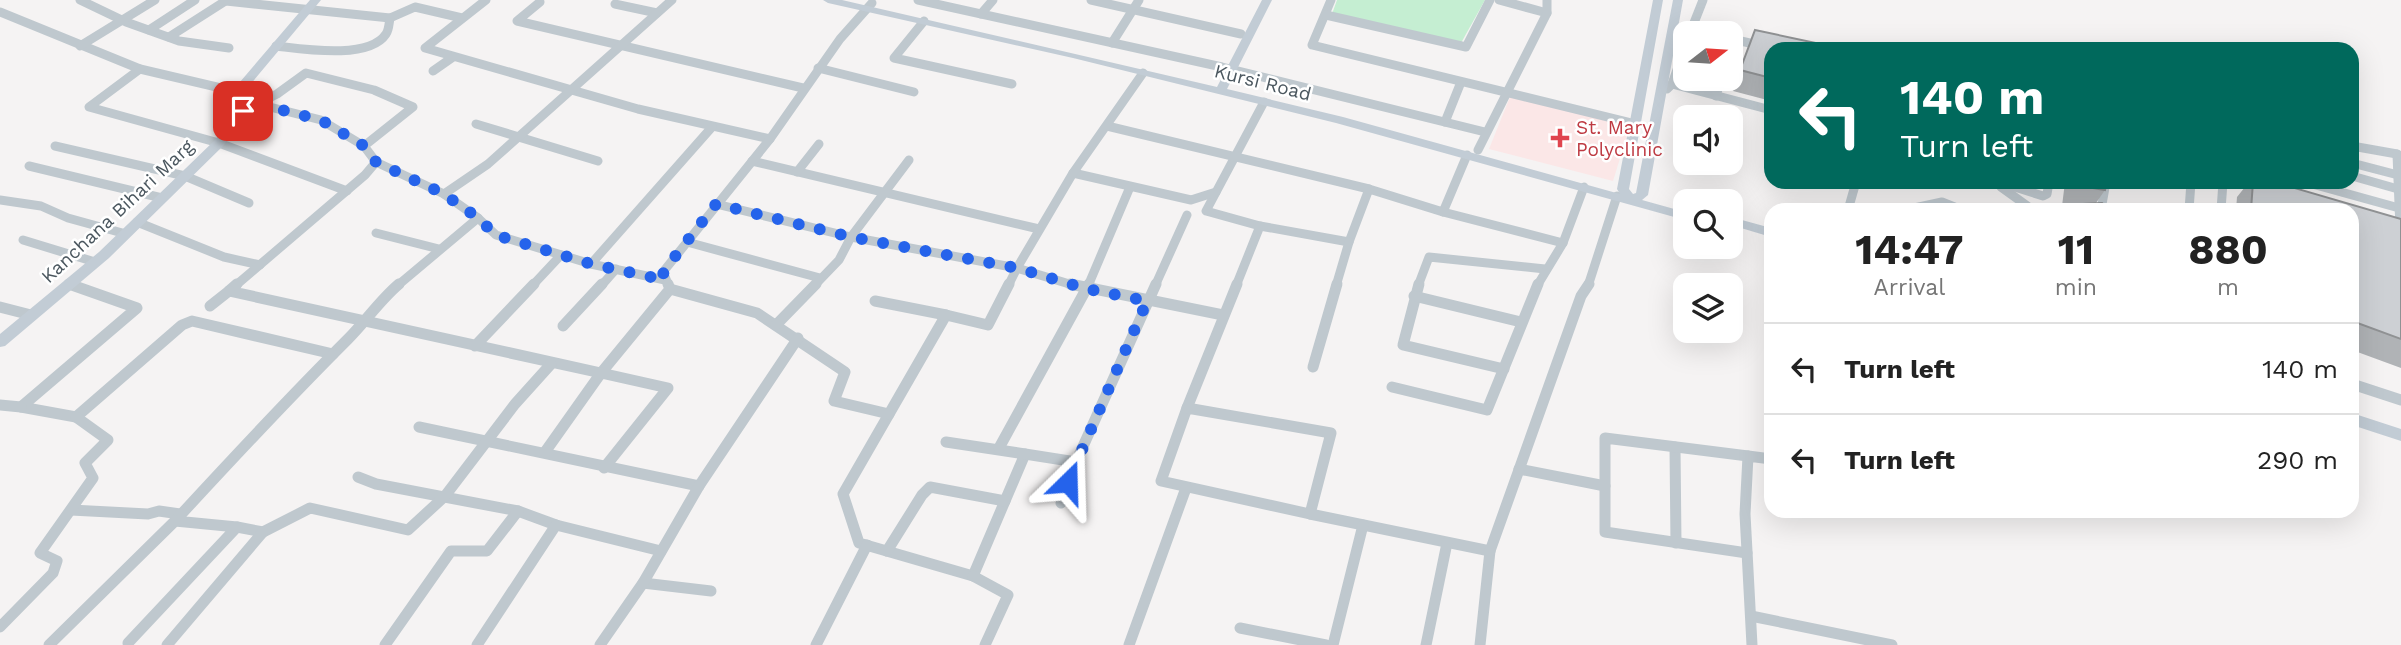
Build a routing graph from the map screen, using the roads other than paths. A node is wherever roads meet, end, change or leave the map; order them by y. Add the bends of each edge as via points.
1 (80, 0) edge
2 (155, 0) edge
3 (195, 0) edge
4 (227, 0) edge
5 (486, 0) edge
6 (672, 0) edge
7 (828, 0) edge
8 (918, 0) edge
9 (968, 0) edge
10 (993, 0) edge
11 (1091, 0) edge
12 (1139, 0) edge
13 (1259, 0) edge
14 (1267, 0) edge
15 (1331, 0) edge
16 (1490, 0) edge
17 (1499, 0) edge
18 (1547, 0) edge
19 (1658, 0) edge
20 (1678, 0) edge
21 (1703, 0) edge
22 (540, 2) dead end
23 (312, 4) edge
24 (615, 4) dead end
25 (866, 4) edge
26 (960, 9) junction
27 (1135, 10) junction
28 (0, 12) edge
29 (657, 13) junction
30 (1547, 13) junction
31 (981, 14) junction
32 (1326, 15) junction
33 (390, 18) junction
34 (462, 18) junction
35 (124, 21) junction
36 (924, 21) junction
37 (1695, 21) edge
38 (149, 30) junction
39 (1241, 34) junction
40 (169, 37) junction
41 (1743, 42) edge
42 (1112, 43) junction
43 (622, 44) junction
44 (80, 46) junction
45 (276, 46) junction
46 (1764, 46) edge
47 (229, 48) dead end
48 (453, 57) junction
49 (818, 68) junction
50 (140, 69) junction
51 (1226, 69) junction
52 (433, 71) dead end
53 (1143, 73) junction
54 (1673, 81) edge
55 (1461, 82) junction
56 (1012, 84) dead end
57 (1672, 84) junction
58 (1217, 87) junction
59 (803, 88) junction
60 (572, 89) junction
61 (1717, 91) edge
62 (238, 92) junction
63 (914, 92) dead end
64 (1505, 93) junction
65 (1660, 96) junction
66 (1716, 96) junction
67 (1264, 103) junction
68 (258, 104) junction
69 (1764, 108) edge
70 (243, 111) junction
71 (1445, 122) junction
72 (475, 124) dead end
73 (1636, 124) junction
74 (1107, 125) junction
75 (712, 127) junction
76 (1485, 132) junction
77 (520, 136) junction
78 (770, 139) junction
79 (219, 143) junction
80 (819, 144) dead end
81 (55, 146) dead end
82 (364, 146) junction
83 (2359, 147) edge
84 (1473, 153) junction
85 (2399, 155) edge
86 (1233, 158) junction
87 (909, 160) dead end
88 (598, 161) dead end
89 (752, 161) junction
90 (376, 162) junction
91 (2359, 165) edge
92 (29, 166) dead end
93 (796, 172) junction
94 (1073, 173) junction
95 (2398, 175) junction
96 (184, 176) junction
97 (2359, 178) edge
98 (1130, 187) junction
99 (1584, 187) junction
100 (1369, 189) junction
101 (2003, 189) edge
102 (2021, 189) edge
103 (2048, 189) edge
104 (2330, 189) edge
105 (2398, 189) junction
106 (347, 191) junction
107 (1216, 192) junction
108 (1620, 192) junction
109 (886, 193) junction
110 (444, 194) junction
111 (1637, 197) junction
112 (162, 198) junction
113 (0, 200) edge
114 (249, 203) dead end
115 (1927, 203) edge
116 (1944, 203) edge
117 (2023, 203) edge
118 (716, 204) junction
119 (1673, 205) edge
120 (2399, 208) edge
121 (1673, 211) edge
122 (1443, 212) junction
123 (1187, 215) dead end
124 (478, 218) junction
125 (137, 222) junction
126 (1743, 225) edge
127 (2388, 225) edge
128 (1260, 226) junction
129 (1039, 229) junction
130 (2401, 229) edge
131 (1764, 231) edge
132 (1743, 232) edge
133 (376, 233) dead end
134 (126, 234) junction
135 (851, 237) junction
136 (1764, 238) edge
137 (23, 240) dead end
138 (687, 242) junction
139 (1349, 242) junction
140 (1563, 243) junction
141 (439, 249) junction
142 (561, 255) junction
143 (95, 262) junction
144 (591, 264) junction
145 (260, 265) junction
146 (1017, 268) junction
147 (616, 269) junction
148 (1545, 269) junction
149 (820, 278) junction
150 (69, 284) junction
151 (668, 285) junction
152 (1087, 289) junction
153 (229, 291) junction
154 (1414, 296) junction
155 (875, 301) dead end
156 (1147, 301) junction
157 (210, 306) dead end
158 (0, 307) edge
159 (31, 315) junction
160 (1223, 315) junction
161 (946, 316) junction
162 (367, 320) junction
163 (1521, 322) junction
164 (776, 325) junction
165 (563, 326) dead end
166 (797, 338) junction
167 (0, 342) edge
168 (475, 346) junction
169 (333, 354) junction
170 (551, 364) junction
171 (1313, 367) dead end
172 (1504, 369) junction
173 (601, 373) junction
174 (2359, 386) edge
175 (1392, 387) dead end
176 (2401, 400) edge
177 (0, 405) edge
178 (21, 407) junction
179 (1187, 408) junction
180 (2359, 411) edge
181 (889, 414) junction
182 (76, 417) junction
183 (2359, 421) edge
184 (2401, 425) edge
185 (419, 428) dead end
186 (2401, 435) edge
187 (489, 441) junction
188 (946, 442) dead end
189 (999, 447) junction
190 (1675, 447) junction
191 (545, 452) junction
192 (1025, 454) junction
193 (1748, 456) junction
194 (1764, 458) edge
195 (1076, 462) junction
196 (604, 468) junction
197 (1520, 469) junction
198 (358, 477) dead end
199 (699, 486) junction
200 (1605, 486) junction
201 (1186, 488) junction
202 (445, 496) junction
203 (1005, 501) junction
204 (1061, 503) dead end
205 (71, 510) junction
206 (518, 511) junction
207 (1310, 514) junction
208 (177, 517) junction
209 (555, 525) junction
210 (1363, 525) junction
211 (237, 527) junction
212 (263, 532) junction
213 (1447, 542) junction
214 (1676, 542) junction
215 (867, 545) junction
216 (661, 551) junction
217 (887, 551) junction
218 (1490, 551) junction
219 (1747, 553) junction
220 (973, 576) junction
221 (643, 583) junction
222 (711, 591) dead end
223 (1751, 615) junction
224 (0, 626) edge
225 (1240, 628) dead end
226 (128, 643) dead end
227 (49, 645) edge
228 (167, 645) edge
229 (386, 645) edge
230 (477, 645) edge
231 (600, 645) edge
232 (816, 645) edge
233 (985, 645) edge
234 (1129, 645) edge
235 (1326, 645) edge
236 (1333, 645) edge
237 (1426, 645) edge
238 (1480, 645) edge
239 (1752, 645) edge
240 (1892, 645) edge

1 - 35 street
2 - 35 street
3 - 38 street
4 - 23 street
4 - 40 street
5 - 34 street
6 - 29 street
7 - 25 main road, Kursi Road
8 - 26 street
9 - 26 street
10 - 31 street
11 - 27 street
12 - 27 street
13 - 39 main road
14 - 51 main road
15 - 32 street
16 - 32 street via 1466,47
17 - 30 street
18 - 30 street
19 - 73 main road
20 - 65 main road
21 - 37 street
22 - 43 street via 517,21
23 - 33 street
23 - 45 main road
24 - 29 street
25 - 36 main road, Kursi Road
25 - 49 street
25 - 58 main road, Kursi Road
26 - 31 street
27 - 39 street
27 - 42 street
28 - 44 street
29 - 43 street
30 - 64 street
31 - 42 street
32 - 55 street via 1312,46
33 - 34 street via 415,7
33 - 45 street via 385,38 370,47
34 - 48 street via 425,48
35 - 38 street
35 - 44 street
36 - 53 main road, Kursi Road
36 - 56 street via 894,58
38 - 40 street
39 - 51 main road
40 - 47 street
41 - 46 street
42 - 51 street
43 - 59 street
43 - 60 street
44 - 50 street
45 - 62 main road
48 - 52 street
48 - 60 street
49 - 59 street
49 - 63 street
50 - 62 street
50 - 79 street via 89,107
51 - 58 main road
51 - 71 street
53 - 58 main road, Kursi Road
53 - 74 street
54 - 57 street
55 - 64 street
55 - 71 street
57 - 65 street
57 - 66 street
58 - 67 main road, Kursi Road
58 - 84 main road, Kursi Road
59 - 78 street
60 - 75 street
60 - 77 street
61 - 66 street
62 - 70 main road
64 - 73 street
64 - 76 street
65 - 111 main road
66 - 69 street
67 - 84 main road, Kursi Road
67 - 86 street
68 - 70 street
68 - 82 street via 321,120
68 - 82 street via 306,74 351,83 413,107
70 - 79 main road, Kanchana Bihari Marg
71 - 76 street
72 - 77 street
73 - 108 main road
74 - 86 street
74 - 94 street
75 - 78 street
75 - 144 street
76 - 84 street
77 - 88 street
77 - 110 street
78 - 89 street
79 - 96 main road, Kanchana Bihari Marg
79 - 106 street
80 - 93 street
81 - 96 street
82 - 90 street
83 - 85 street
84 - 99 main road, Kursi Road
84 - 108 main road, Kursi Road
84 - 122 street
85 - 95 street
86 - 100 street
86 - 107 street
87 - 109 street
89 - 93 street
89 - 118 street
90 - 106 street
90 - 110 street
91 - 95 street
92 - 112 street
93 - 109 street
94 - 98 street
94 - 129 street
95 - 105 street
96 - 112 main road, Kanchana Bihari Marg
96 - 114 street
97 - 105 street
98 - 107 street via 1191,200
98 - 152 street
99 - 108 main road, Kursi Road
99 - 140 street
100 - 122 street
100 - 139 street
101 - 117 street
102 - 103 street via 2043,196
104 - 120 street
105 - 120 street
106 - 145 street
107 - 128 street via 1206,211
108 - 111 main road, Kursi Road
108 - 197 street
109 - 129 street
109 - 135 street
110 - 124 street
111 - 119 main road, Kursi Road
111 - 121 main road, Kursi Road
112 - 125 main road, Kanchana Bihari Marg
113 - 134 street via 41,206
115 - 116 street
118 - 135 street
118 - 138 street
120 - 130 street
122 - 140 street
123 - 156 street
124 - 141 street
124 - 142 street via 496,235
125 - 134 main road, Kanchana Bihari Marg
125 - 145 street via 224,257
126 - 131 main road
127 - 130 street
128 - 139 street
128 - 160 street
129 - 146 street
132 - 136 main road
133 - 141 street
134 - 143 main road, Kanchana Bihari Marg
135 - 146 street
135 - 149 street via 839,260
137 - 143 street
138 - 149 street
138 - 151 street via 663,272
139 - 171 street
140 - 148 street
141 - 162 street via 382,298
142 - 144 street
142 - 168 street
143 - 150 main road, Kanchana Bihari Marg
144 - 147 street
145 - 153 street
146 - 152 street
146 - 161 street via 988,325
147 - 151 street
147 - 165 street
148 - 154 street via 1429,257
148 - 163 street
149 - 164 street
150 - 159 main road, Kanchana Bihari Marg
150 - 178 street via 137,308
151 - 164 street via 757,313
151 - 173 street
152 - 156 street
152 - 189 street
153 - 157 street
153 - 162 street
154 - 163 street
154 - 172 street via 1403,345
155 - 161 street
156 - 160 street
156 - 195 street
158 - 159 street
159 - 167 main road, Kanchana Bihari Marg
160 - 179 street
161 - 181 street
162 - 168 street
162 - 169 street
163 - 172 street
164 - 166 street
166 - 181 street via 845,372 834,401
166 - 199 street
168 - 170 street
169 - 182 street via 192,321
169 - 208 street
170 - 173 street
170 - 187 street
172 - 175 street via 1487,410
173 - 191 street
173 - 196 street via 668,388
174 - 176 street
177 - 178 street
178 - 182 street
179 - 201 street via 1161,481
179 - 207 street via 1331,433
180 - 184 main road
181 - 215 street via 842,494 859,543
182 - 205 street via 108,440 85,463 93,478
183 - 186 main road
185 - 187 street
187 - 191 street
187 - 202 street
188 - 189 street
189 - 192 street
190 - 193 street
190 - 200 street via 1605,438
190 - 214 street
191 - 196 street
192 - 195 street
192 - 203 street
193 - 194 street
193 - 219 street
195 - 204 street
196 - 199 street
197 - 200 street
197 - 218 street
198 - 202 street
199 - 216 street
200 - 214 street via 1605,533
201 - 207 street
201 - 234 street
202 - 206 street
202 - 212 street via 408,530 310,508
203 - 217 street via 930,487
203 - 220 street
205 - 208 street via 159,511
205 - 224 street via 40,553 57,561 53,573
206 - 209 street
206 - 229 street via 486,551 451,551
207 - 210 street
208 - 211 street
208 - 227 street
209 - 216 street
209 - 230 street
210 - 213 street
210 - 236 street
211 - 212 street
211 - 226 street
212 - 228 street
213 - 218 street
213 - 237 street
214 - 219 street
215 - 217 street
215 - 232 street
216 - 221 street
217 - 220 street
218 - 238 street
219 - 223 street
220 - 233 street via 1008,595
221 - 222 street
221 - 231 street
223 - 239 street
223 - 240 street
225 - 235 street

